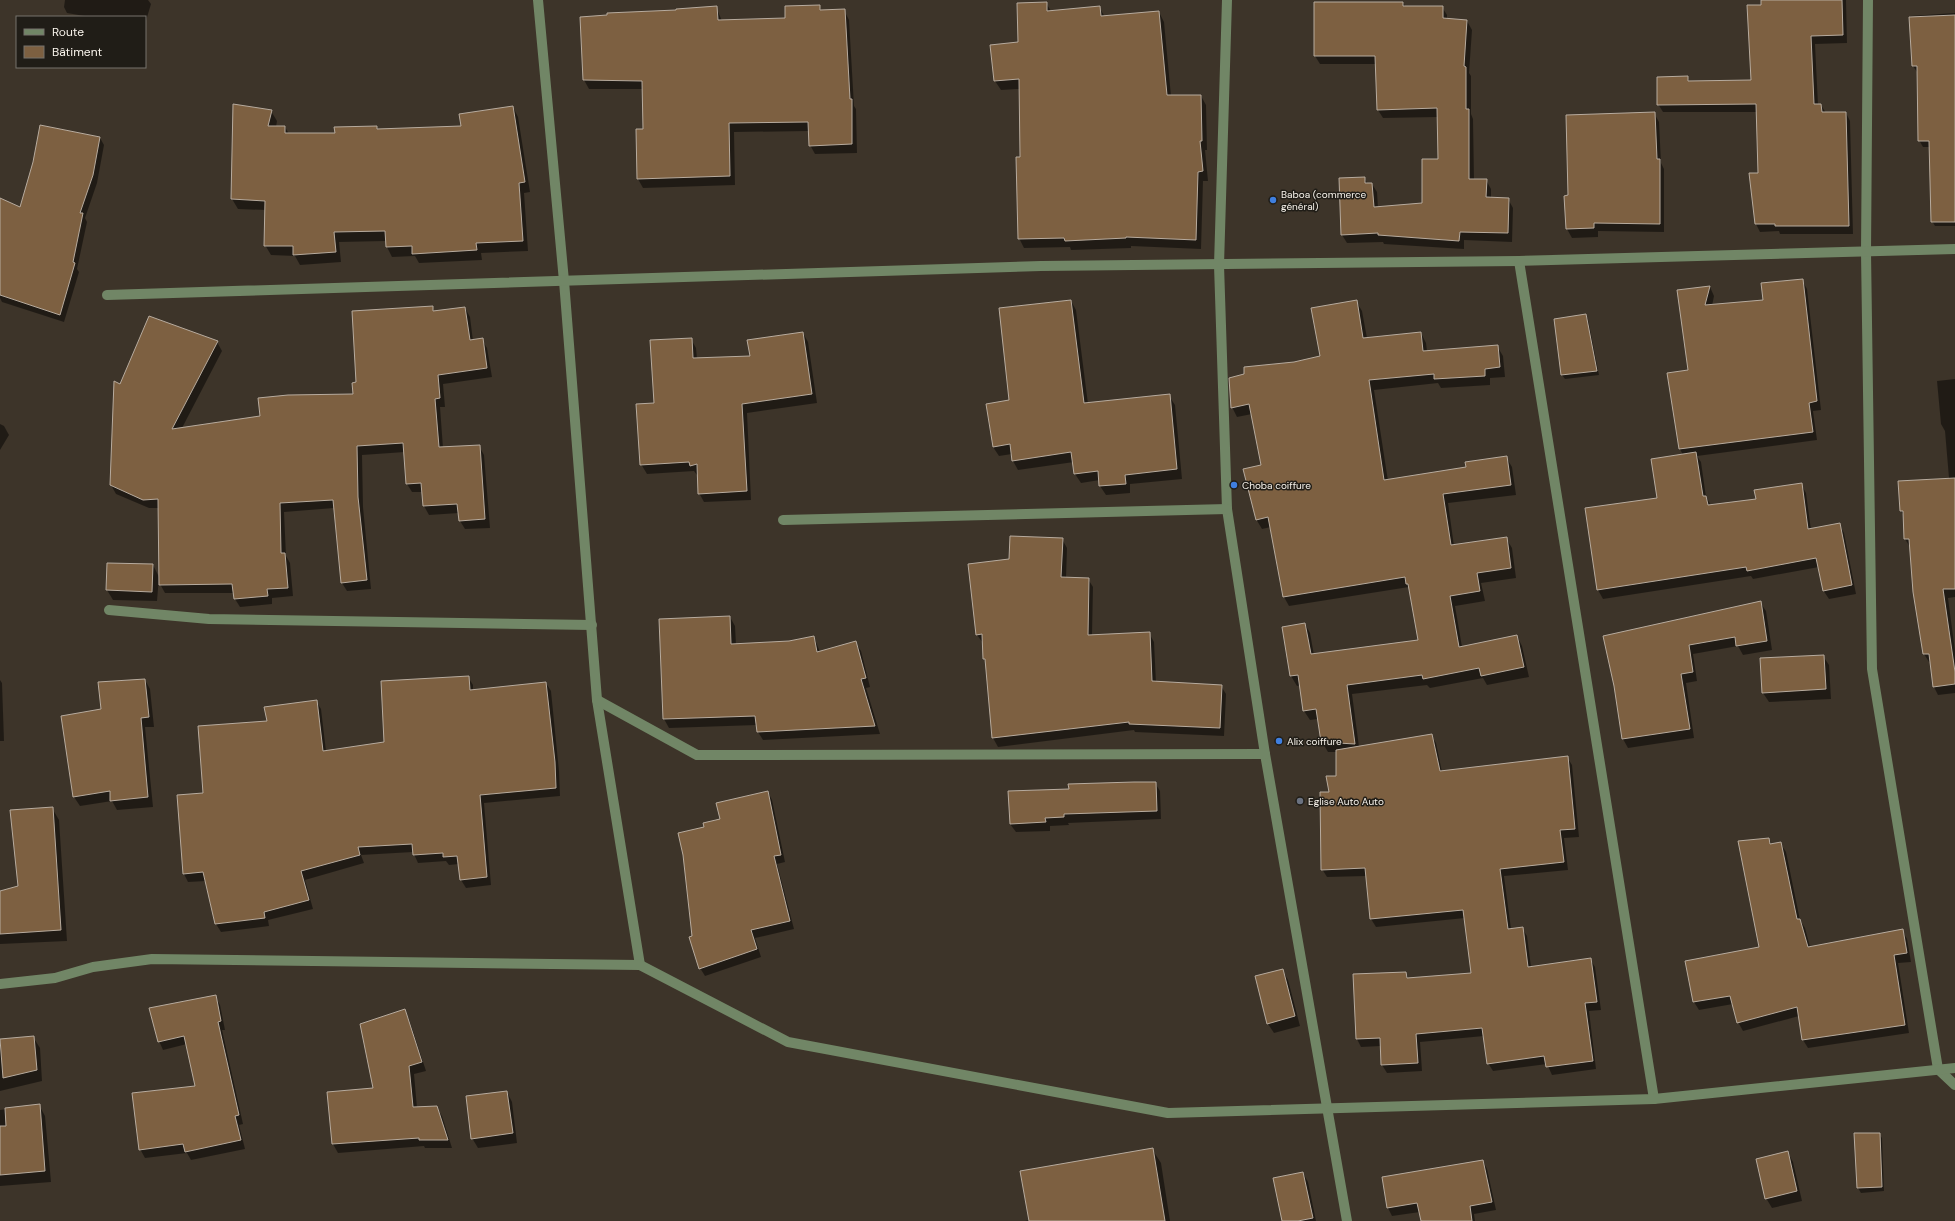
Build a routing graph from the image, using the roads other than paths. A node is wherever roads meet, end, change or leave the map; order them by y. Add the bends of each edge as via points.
1 (538, 0) edge
2 (1227, 0) edge
3 (1868, 0) edge
4 (1955, 249) edge
5 (1866, 252) junction
6 (1519, 261) junction
7 (1218, 265) junction
8 (564, 281) junction
9 (107, 295) dead end
10 (1227, 509) junction
11 (783, 520) dead end
12 (109, 610) dead end
13 (592, 625) junction
14 (597, 700) junction
15 (1265, 754) junction
16 (640, 965) junction
17 (0, 984) edge
18 (1955, 1068) edge
19 (1938, 1069) junction
20 (1955, 1085) edge
21 (1654, 1099) junction
22 (1327, 1109) junction
23 (1347, 1221) edge

1 - 8 street
2 - 7 street
3 - 5 street
4 - 5 street
5 - 6 street
5 - 19 street via 1872,670
6 - 7 street
6 - 21 street
7 - 8 street via 1041,266
7 - 10 street
8 - 9 street
8 - 13 street
10 - 11 street
10 - 15 street
12 - 13 street via 209,619
13 - 14 street
14 - 15 street via 697,755
14 - 16 street
15 - 22 street
16 - 17 street via 152,959 93,967 54,978
16 - 22 street via 788,1042 1168,1113
18 - 19 street
19 - 20 street
19 - 21 street
21 - 22 street
22 - 23 street

